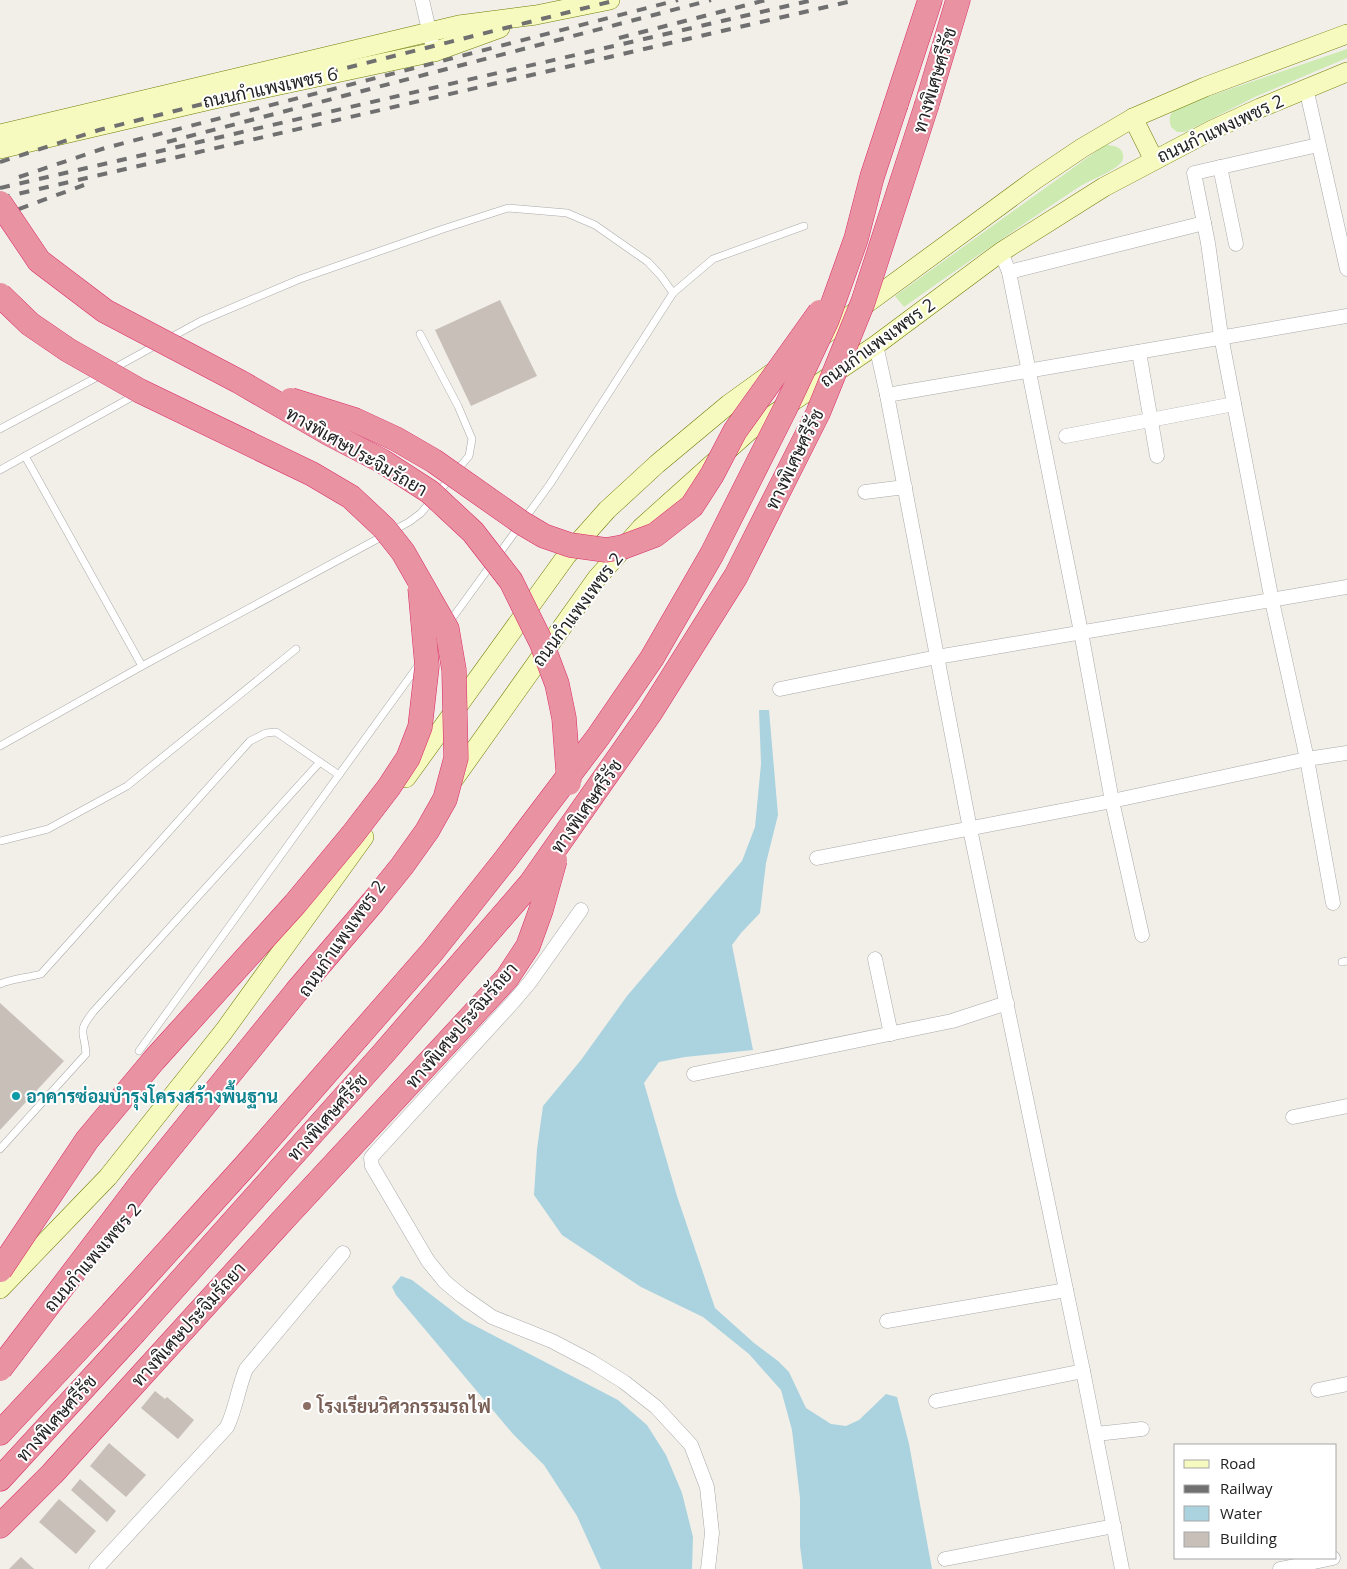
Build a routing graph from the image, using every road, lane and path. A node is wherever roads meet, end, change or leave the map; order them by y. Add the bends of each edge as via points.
1 (422, 0) edge
2 (610, 0) edge
3 (930, 0) edge
4 (958, 0) edge
5 (536, 15) junction
6 (429, 32) junction
7 (1347, 34) edge
8 (434, 52) junction
9 (1347, 72) edge
10 (1306, 88) junction
11 (1133, 118) junction
12 (0, 134) edge
13 (1318, 145) junction
14 (0, 149) edge
15 (1154, 160) junction
16 (1220, 167) junction
17 (0, 203) edge
18 (1204, 223) junction
19 (804, 226) dead end
20 (1236, 244) dead end
21 (1001, 252) junction
22 (1347, 269) edge
23 (1009, 272) junction
24 (837, 289) junction
25 (673, 294) junction
26 (0, 296) edge
27 (1347, 316) edge
28 (420, 334) dead end
29 (1221, 336) junction
30 (876, 346) junction
31 (1139, 352) junction
32 (1029, 371) junction
33 (240, 382) junction
34 (887, 395) junction
35 (130, 398) dead end
36 (1234, 404) junction
37 (1150, 418) junction
38 (0, 429) edge
39 (1066, 436) dead end
40 (25, 456) junction
41 (1157, 456) dead end
42 (0, 470) edge
43 (905, 487) junction
44 (865, 492) dead end
45 (419, 581) junction
46 (1347, 587) edge
47 (1272, 601) junction
48 (1082, 632) junction
49 (440, 636) dead end
50 (434, 644) dead end
51 (296, 649) dead end
52 (937, 657) junction
53 (142, 666) junction
54 (780, 689) dead end
55 (0, 746) edge
56 (1347, 753) edge
57 (1307, 759) junction
58 (320, 762) junction
59 (339, 775) junction
60 (1112, 800) junction
61 (970, 829) junction
62 (0, 841) edge
63 (817, 858) dead end
64 (1333, 903) dead end
65 (581, 910) dead end
66 (1142, 935) dead end
67 (875, 959) dead end
68 (0, 984) edge
69 (1007, 1003) junction
70 (891, 1034) junction
71 (139, 1051) dead end
72 (694, 1074) dead end
73 (1347, 1106) edge
74 (1293, 1117) dead end
75 (0, 1149) edge
76 (343, 1253) dead end
77 (0, 1270) edge
78 (0, 1289) edge
79 (1066, 1290) junction
80 (886, 1321) dead end
81 (0, 1361) edge
82 (0, 1369) edge
83 (1084, 1370) junction
84 (1347, 1384) edge
85 (1318, 1390) dead end
86 (936, 1401) dead end
87 (1142, 1429) dead end
88 (0, 1433) edge
89 (1096, 1434) junction
90 (0, 1479) edge
91 (0, 1526) edge
92 (1114, 1526) junction
93 (945, 1559) dead end
94 (1328, 1559) edge
95 (1308, 1566) edge
96 (96, 1569) edge
97 (708, 1569) edge
98 (1122, 1569) edge
99 (1280, 1569) edge

1 - 6 street
2 - 5 main road, ถนนกำแพงเพชร 6
3 - 24 highway, ทางพิเศษศรีรัช, bridge via 872,176 856,239
4 - 90 highway, ทางพิเศษศรีรัช, bridge via 863,302 818,413 736,576 650,713 531,883 191,1270
5 - 6 main road, ถนนกำแพงเพชร 6
5 - 8 main road, ถนนกำแพงเพชร 6
6 - 8 street
6 - 12 main road, ถนนกำแพงเพชร 6
7 - 11 main road, ถนนกำแพงเพชร 2 via 1205,86
8 - 14 main road, ถนนกำแพงเพชร 6
9 - 10 main road, ถนนกำแพงเพชร 2
10 - 13 street
10 - 15 main road, ถนนกำแพงเพชร 2
11 - 15 main road
11 - 78 main road, ถนนกำแพงเพชร 2 via 1036,180 728,404 607,510 561,563 224,1031 108,1177
13 - 16 street
13 - 22 street
15 - 21 main road, ถนนกำแพงเพชร 2 via 1096,191
16 - 18 street via 1194,173
16 - 20 street
17 - 33 highway, ทางพิเศษประจิมรัถยา, bridge via 39,260 105,311
18 - 23 street
18 - 29 street
19 - 25 lane via 714,259
21 - 23 street
21 - 30 main road, ถนนกำแพงเพชร 2
23 - 32 street
24 - 33 highway, bridge via 735,431 692,506 655,535 606,550 570,545 544,536 434,461 355,420
24 - 88 highway, ทางพิเศษศรีรัช, bridge via 827,320 789,401 712,554 652,658 598,737 413,974 165,1255
25 - 38 lane via 648,262 595,225 567,213 508,208 300,279 201,321
25 - 49 lane via 550,484
26 - 45 highway, bridge via 30,324 107,374 312,474 351,497 404,552
27 - 29 street
28 - 53 lane via 472,439 469,456 409,522
29 - 31 street
29 - 36 street
30 - 34 street
30 - 81 main road, ถนนกำแพงเพชร 2 via 749,431 641,528 597,578 252,1062 125,1220
31 - 32 street
31 - 37 street
32 - 34 street
32 - 48 street
33 - 91 highway, ทางพิเศษประจิมรัถยา, bridge via 390,466 430,492 473,532 512,581 557,684 564,718 569,795 553,867 528,946 507,978 52,1474
34 - 43 street
35 - 40 lane
36 - 37 street
36 - 47 street
37 - 39 street
37 - 41 street
40 - 42 lane
40 - 53 lane
43 - 44 street
43 - 52 street
45 - 77 highway, bridge via 427,666 420,727 408,758 359,826 295,904 154,1060 87,1140
45 - 82 highway, bridge via 447,629 454,670 456,758 445,799 402,866 142,1182
46 - 47 street
47 - 48 street
47 - 57 street
48 - 52 street
48 - 60 street
50 - 59 lane
51 - 62 lane via 126,786 48,828
52 - 54 street
52 - 61 street
53 - 55 lane
56 - 57 street
57 - 60 street
57 - 64 street
58 - 59 lane
58 - 68 lane via 276,732 250,741 40,974
58 - 75 lane via 93,1012 83,1025 86,1054
59 - 71 lane
60 - 61 street
60 - 66 street
61 - 63 street
61 - 69 street
65 - 97 street via 530,982 375,1153 372,1166 428,1261 445,1282 492,1317 552,1342 624,1382 656,1406 691,1445 707,1487 712,1533
67 - 70 street
69 - 70 street via 952,1021
69 - 79 street
70 - 72 street
73 - 74 street
76 - 96 street via 246,1368 227,1427
79 - 80 street
79 - 83 street
83 - 86 street
83 - 89 street
84 - 85 street
87 - 89 street
89 - 92 street
92 - 93 street
92 - 98 street
94 - 95 street
95 - 99 street

